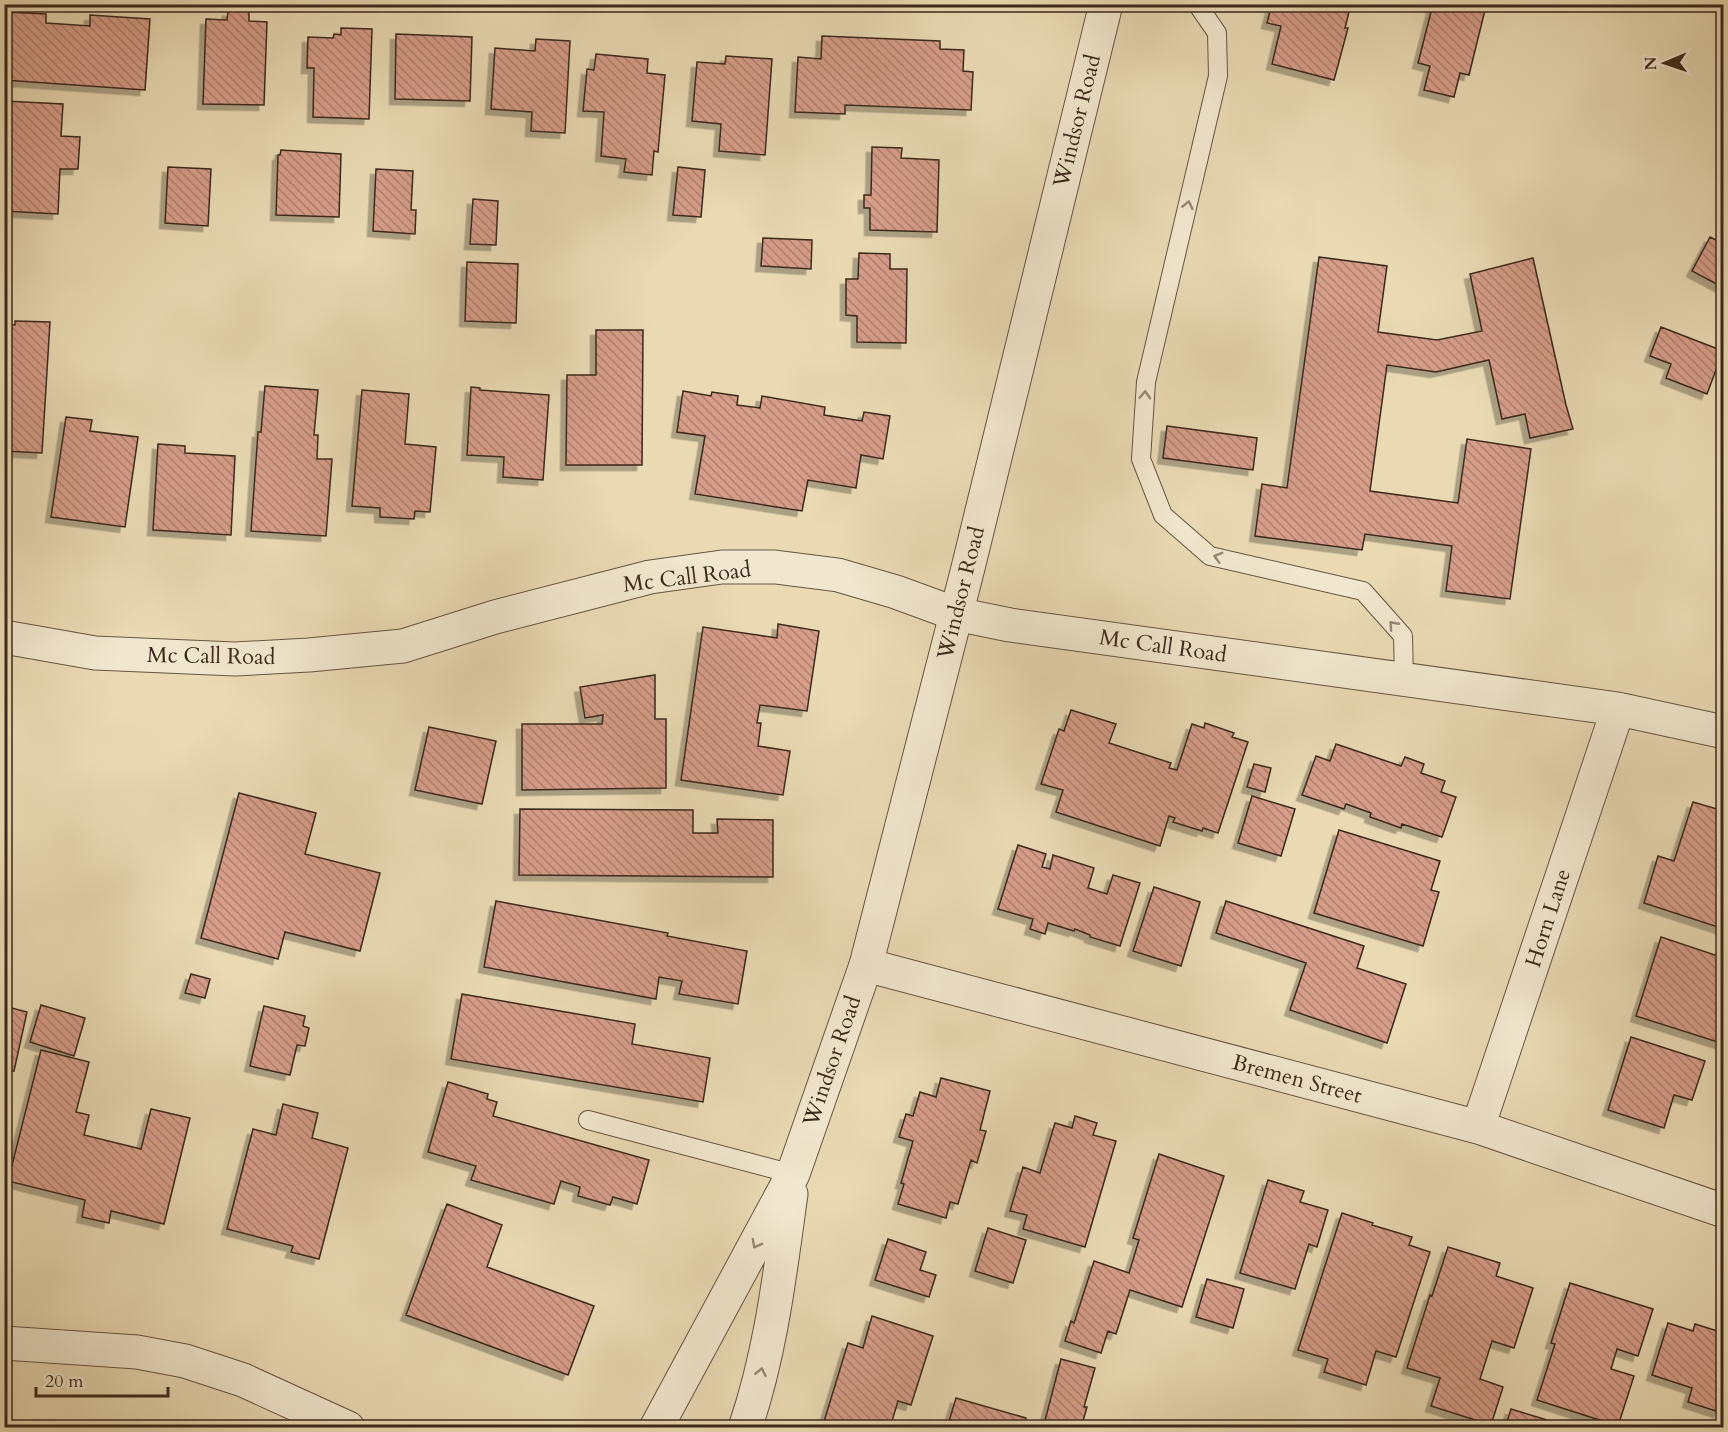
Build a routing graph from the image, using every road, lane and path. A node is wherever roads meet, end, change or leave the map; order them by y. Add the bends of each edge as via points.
1 (1106, 4) edge
2 (1197, 4) edge
3 (956, 614) junction
4 (4, 637) edge
5 (1404, 680) junction
6 (1617, 709) junction
7 (1724, 732) edge
8 (866, 964) junction
9 (588, 1120) dead end
10 (1478, 1127) junction
11 (793, 1174) junction
12 (1724, 1211) edge
13 (4, 1343) edge
14 (348, 1428) edge
15 (656, 1428) edge
16 (745, 1428) edge

1 - 3 street, Windsor Road
5 -> 2 lane via 1403,636 1363,591 1210,556 1163,515 1141,459 1146,382 1218,76 1217,33
3 - 4 street, Mc Call Road via 838,575 776,567 722,567 650,577 495,617 403,646 235,659 95,653
3 - 5 street, Mc Call Road via 1010,625
3 - 8 street, Windsor Road
5 - 6 street, Mc Call Road
6 - 7 street, Mc Call Road
6 - 10 street, Horn Lane
8 - 10 street, Bremen Street
8 - 11 street, Windsor Road
9 - 11 lane
10 - 12 street, Bremen Street
11 -> 15 street, Windsor Road
16 -> 11 street, Windsor Road via 758,1390 778,1289
13 - 14 street via 137,1352 185,1361 243,1380

